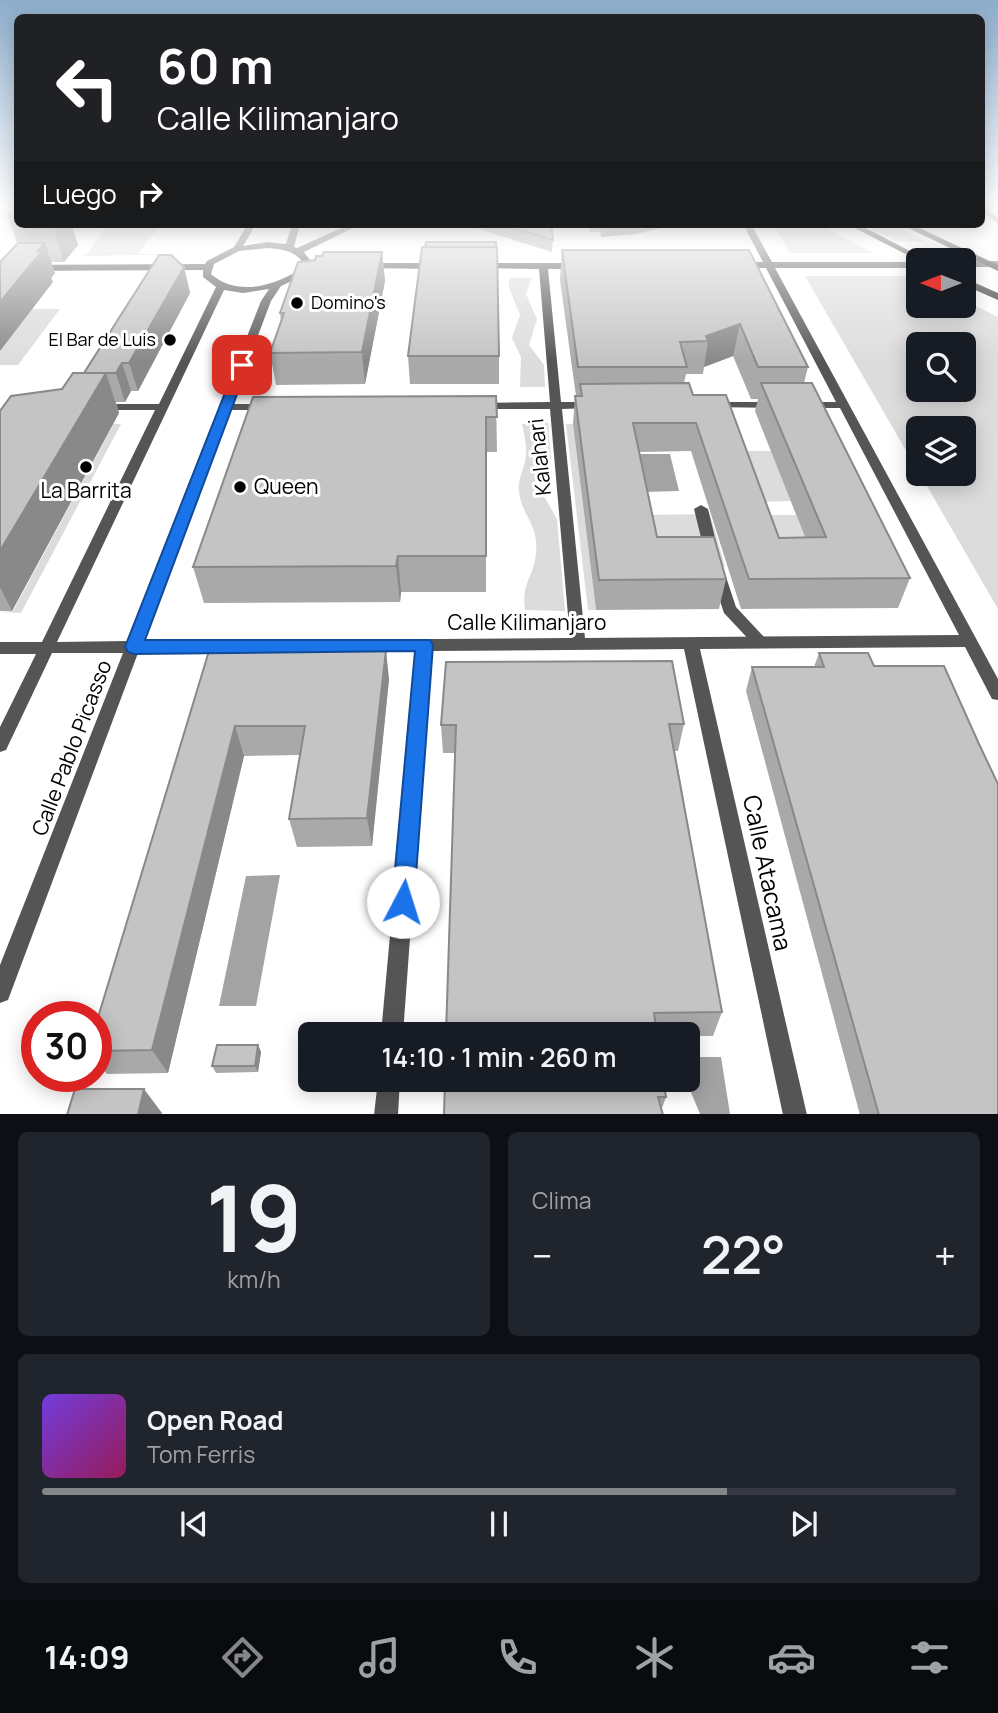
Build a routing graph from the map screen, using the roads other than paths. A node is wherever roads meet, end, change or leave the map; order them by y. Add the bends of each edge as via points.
1 (218, 257) edge
2 (306, 257) edge
3 (764, 257) edge
4 (975, 257) edge
5 (727, 265) edge
6 (768, 265) junction
7 (906, 265) edge
8 (976, 265) edge
9 (354, 266) edge
10 (445, 266) edge
11 (471, 266) edge
12 (543, 266) junction
13 (590, 266) edge
14 (995, 266) edge
15 (206, 267) junction
16 (0, 268) edge
17 (277, 285) junction
18 (221, 286) junction
19 (976, 287) edge
20 (998, 298) edge
21 (555, 405) junction
22 (607, 405) edge
23 (697, 405) edge
24 (844, 405) junction
25 (472, 406) edge
26 (89, 407) edge
27 (162, 407) junction
28 (226, 407) junction
29 (281, 407) edge
30 (701, 509) dead end
31 (969, 641) junction
32 (760, 642) junction
33 (691, 643) junction
34 (578, 644) junction
35 (424, 645) junction
36 (134, 647) junction
37 (0, 648) edge
38 (46, 648) junction
39 (998, 694) edge
40 (0, 745) edge
41 (0, 992) edge
42 (394, 1022) edge
43 (388, 1092) edge
44 (386, 1114) edge
45 (795, 1114) edge

1 - 15 street
2 - 17 street via 315,267
3 - 6 street
4 - 14 street
5 - 6 street
6 - 7 street
6 - 24 street
8 - 14 street
9 - 10 street
11 - 12 street
12 - 13 street
12 - 21 street, Kalahari
15 - 16 street
15 - 18 street via 206,275
17 - 18 street
17 - 28 street, Calle Pablo Picasso via 266,302
18 - 27 street
19 - 20 street
21 - 22 street
21 - 25 street
21 - 34 street, Kalahari
23 - 24 street
24 - 31 street
26 - 27 street
27 - 38 street
28 - 29 street
28 - 36 street, Calle Pablo Picasso
30 - 32 street via 729,609
31 - 32 street, Calle Kilimanjaro
31 - 39 street
32 - 33 street, Calle Kilimanjaro
33 - 34 street, Calle Kilimanjaro
33 - 45 street, Calle Atacama
34 - 35 street, Calle Kilimanjaro
35 - 36 street, Calle Kilimanjaro
35 - 42 street
36 - 38 street, Calle Kilimanjaro
36 - 41 street, Calle Pablo Picasso
37 - 38 street, Calle Kilimanjaro
38 - 40 street
43 - 44 street

